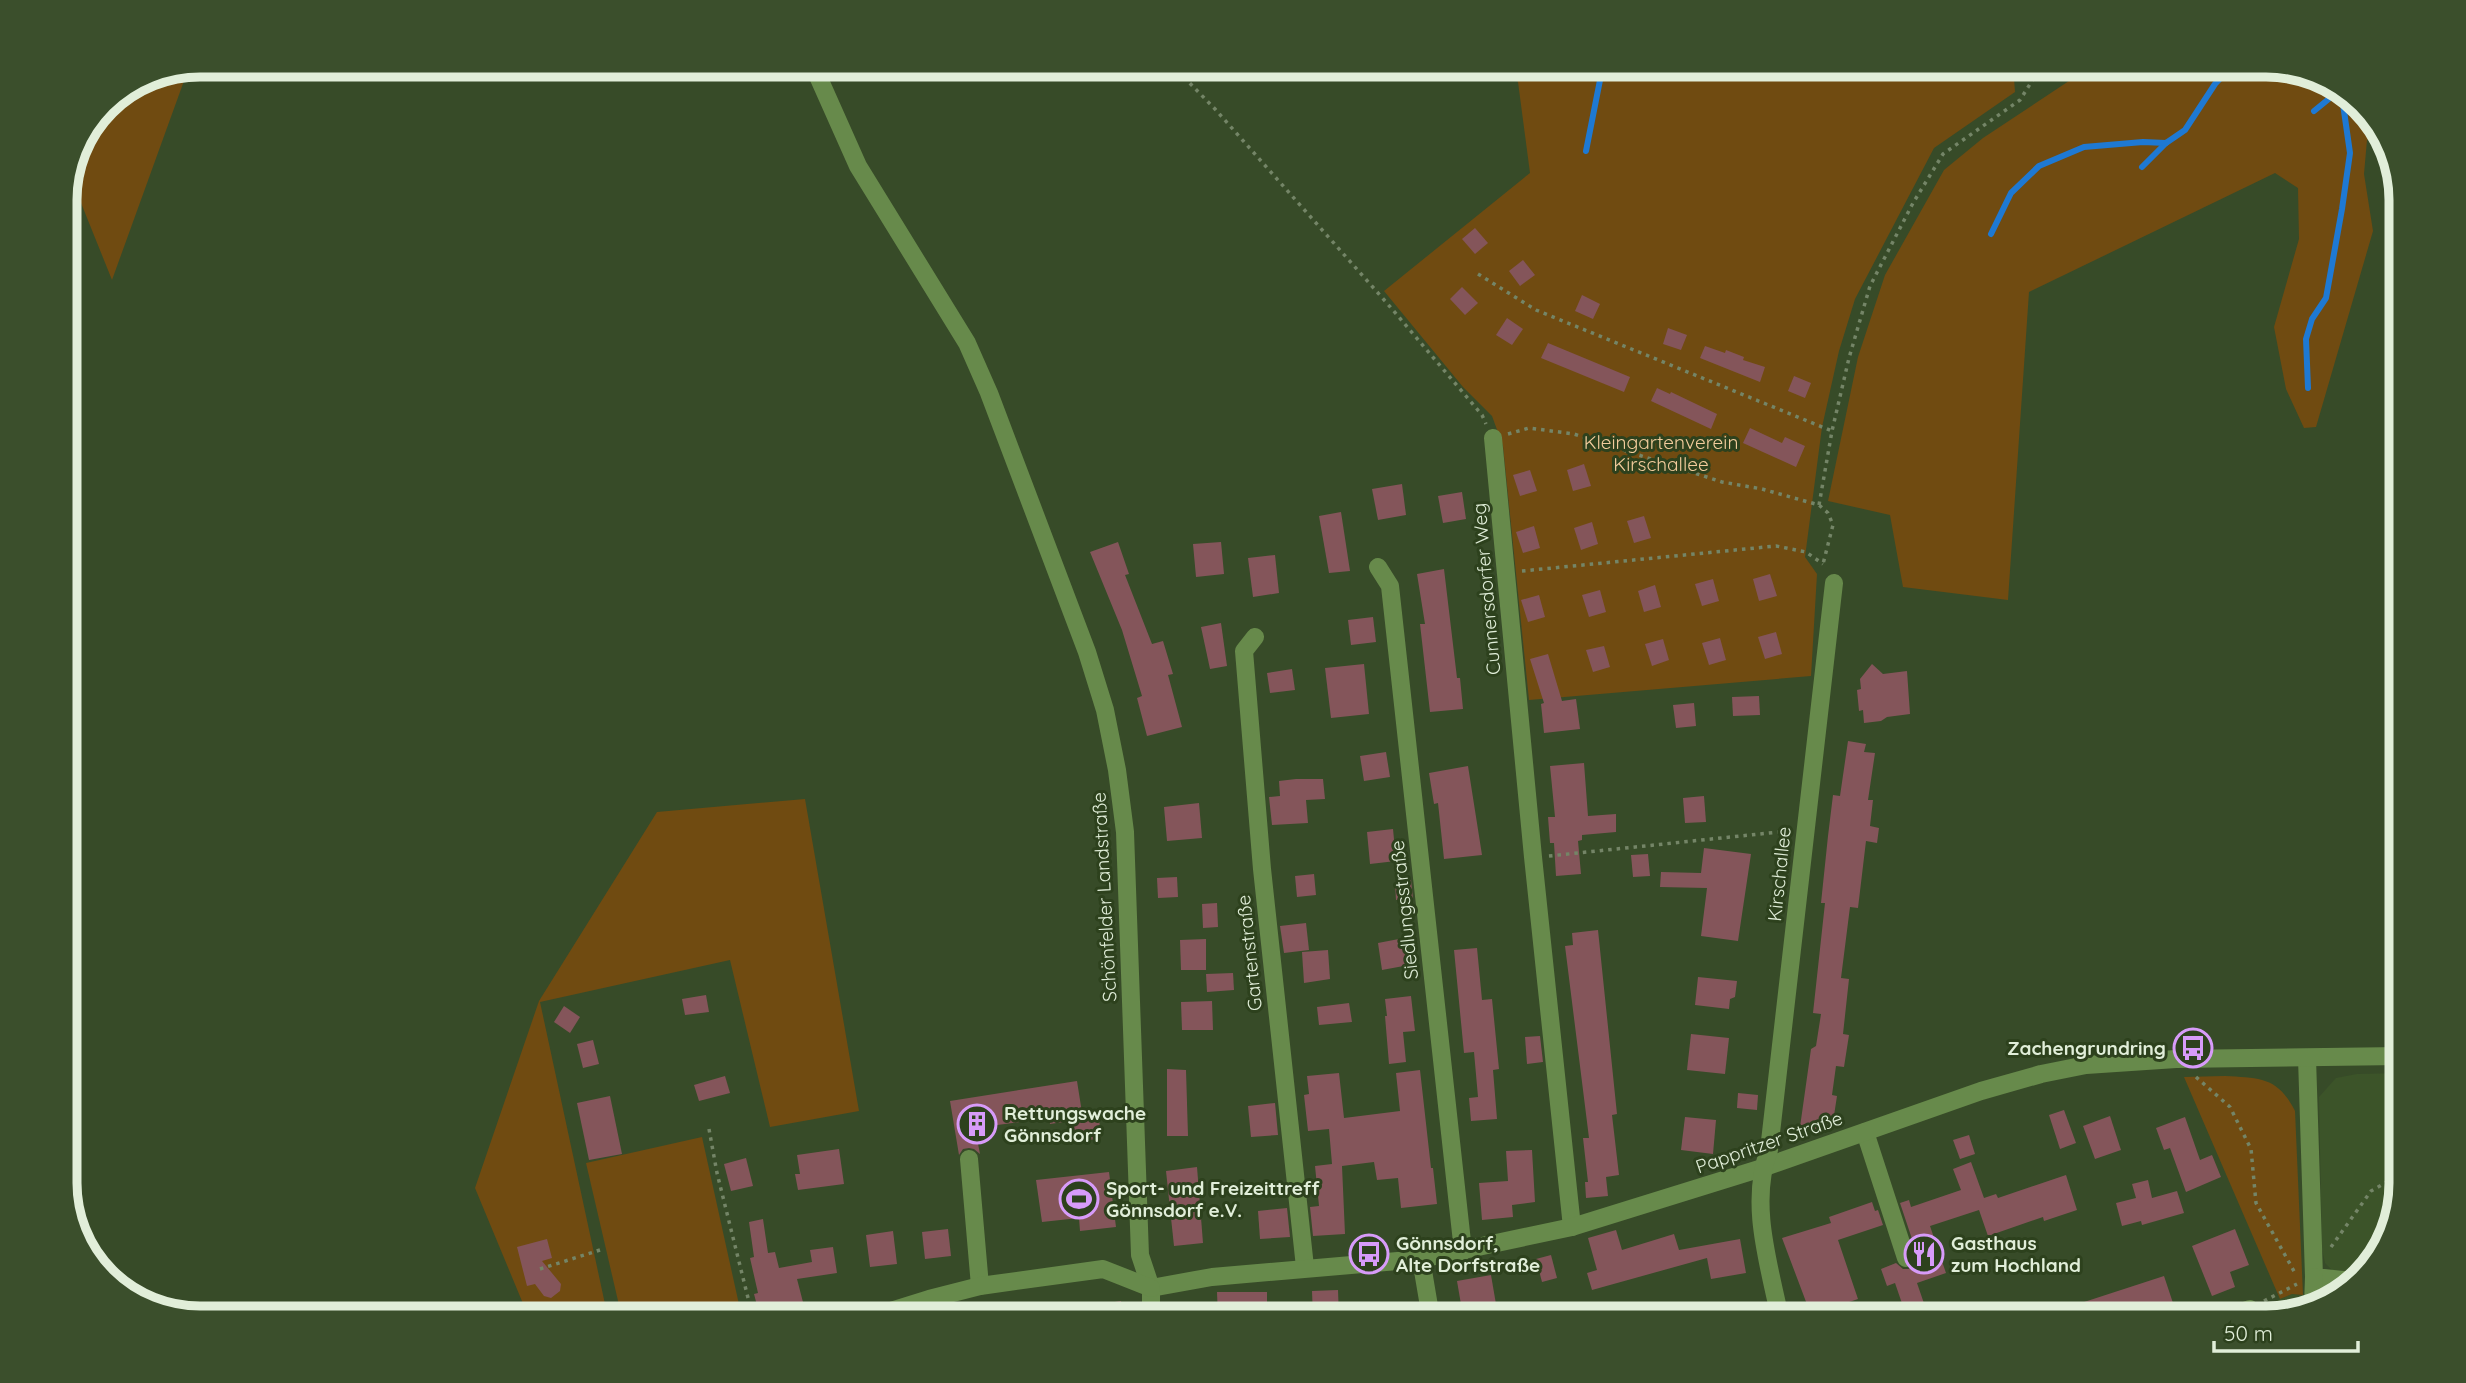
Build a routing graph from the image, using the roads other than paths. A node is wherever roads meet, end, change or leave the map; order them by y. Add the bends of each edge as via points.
1 (818, 77) edge
2 (1493, 438) road end
3 (1378, 567) dead end
4 (1834, 583) road end
5 (1255, 637) dead end
6 (2389, 1056) edge
7 (2308, 1058) junction
8 (1865, 1132) junction
9 (968, 1159) dead end
10 (1762, 1168) junction
11 (1572, 1227) junction
12 (1463, 1251) junction
13 (1906, 1258) dead end
14 (1421, 1259) junction
15 (1305, 1267) junction
16 (2314, 1277) junction
17 (2342, 1280) edge
18 (980, 1286) junction
19 (1151, 1289) junction
20 (2313, 1297) edge
21 (910, 1306) edge
22 (1151, 1306) edge
23 (1428, 1306) edge
24 (1778, 1306) edge

1 - 19 street, Schönfelder Landstraße via 858,166 967,343 1025,486 1105,710 1125,832 1140,1255
2 - 11 street, Cunnersdorfer Weg
3 - 12 street, Siedlungsstraße via 1390,586
4 - 10 street, Kirschallee via 1769,1150
5 - 15 street, Gartenstraße via 1244,651 1262,869
6 - 7 street, Pappritzer Straße
7 - 8 street, Pappritzer Straße via 2086,1065 1981,1091
7 - 16 street
8 - 10 street, Pappritzer Straße
8 - 13 street
9 - 18 street
10 - 11 street, Pappritzer Straße
10 - 24 street, Kirschallee via 1761,1212
11 - 12 street, Pappritzer Straße
12 - 14 street, Pappritzer Straße
14 - 15 street, Pappritzer Straße
14 - 23 street
15 - 19 street, Pappritzer Straße
16 - 17 street
16 - 20 street
18 - 19 street via 1103,1269
18 - 21 street
19 - 22 street, Schönfelder Landstraße

